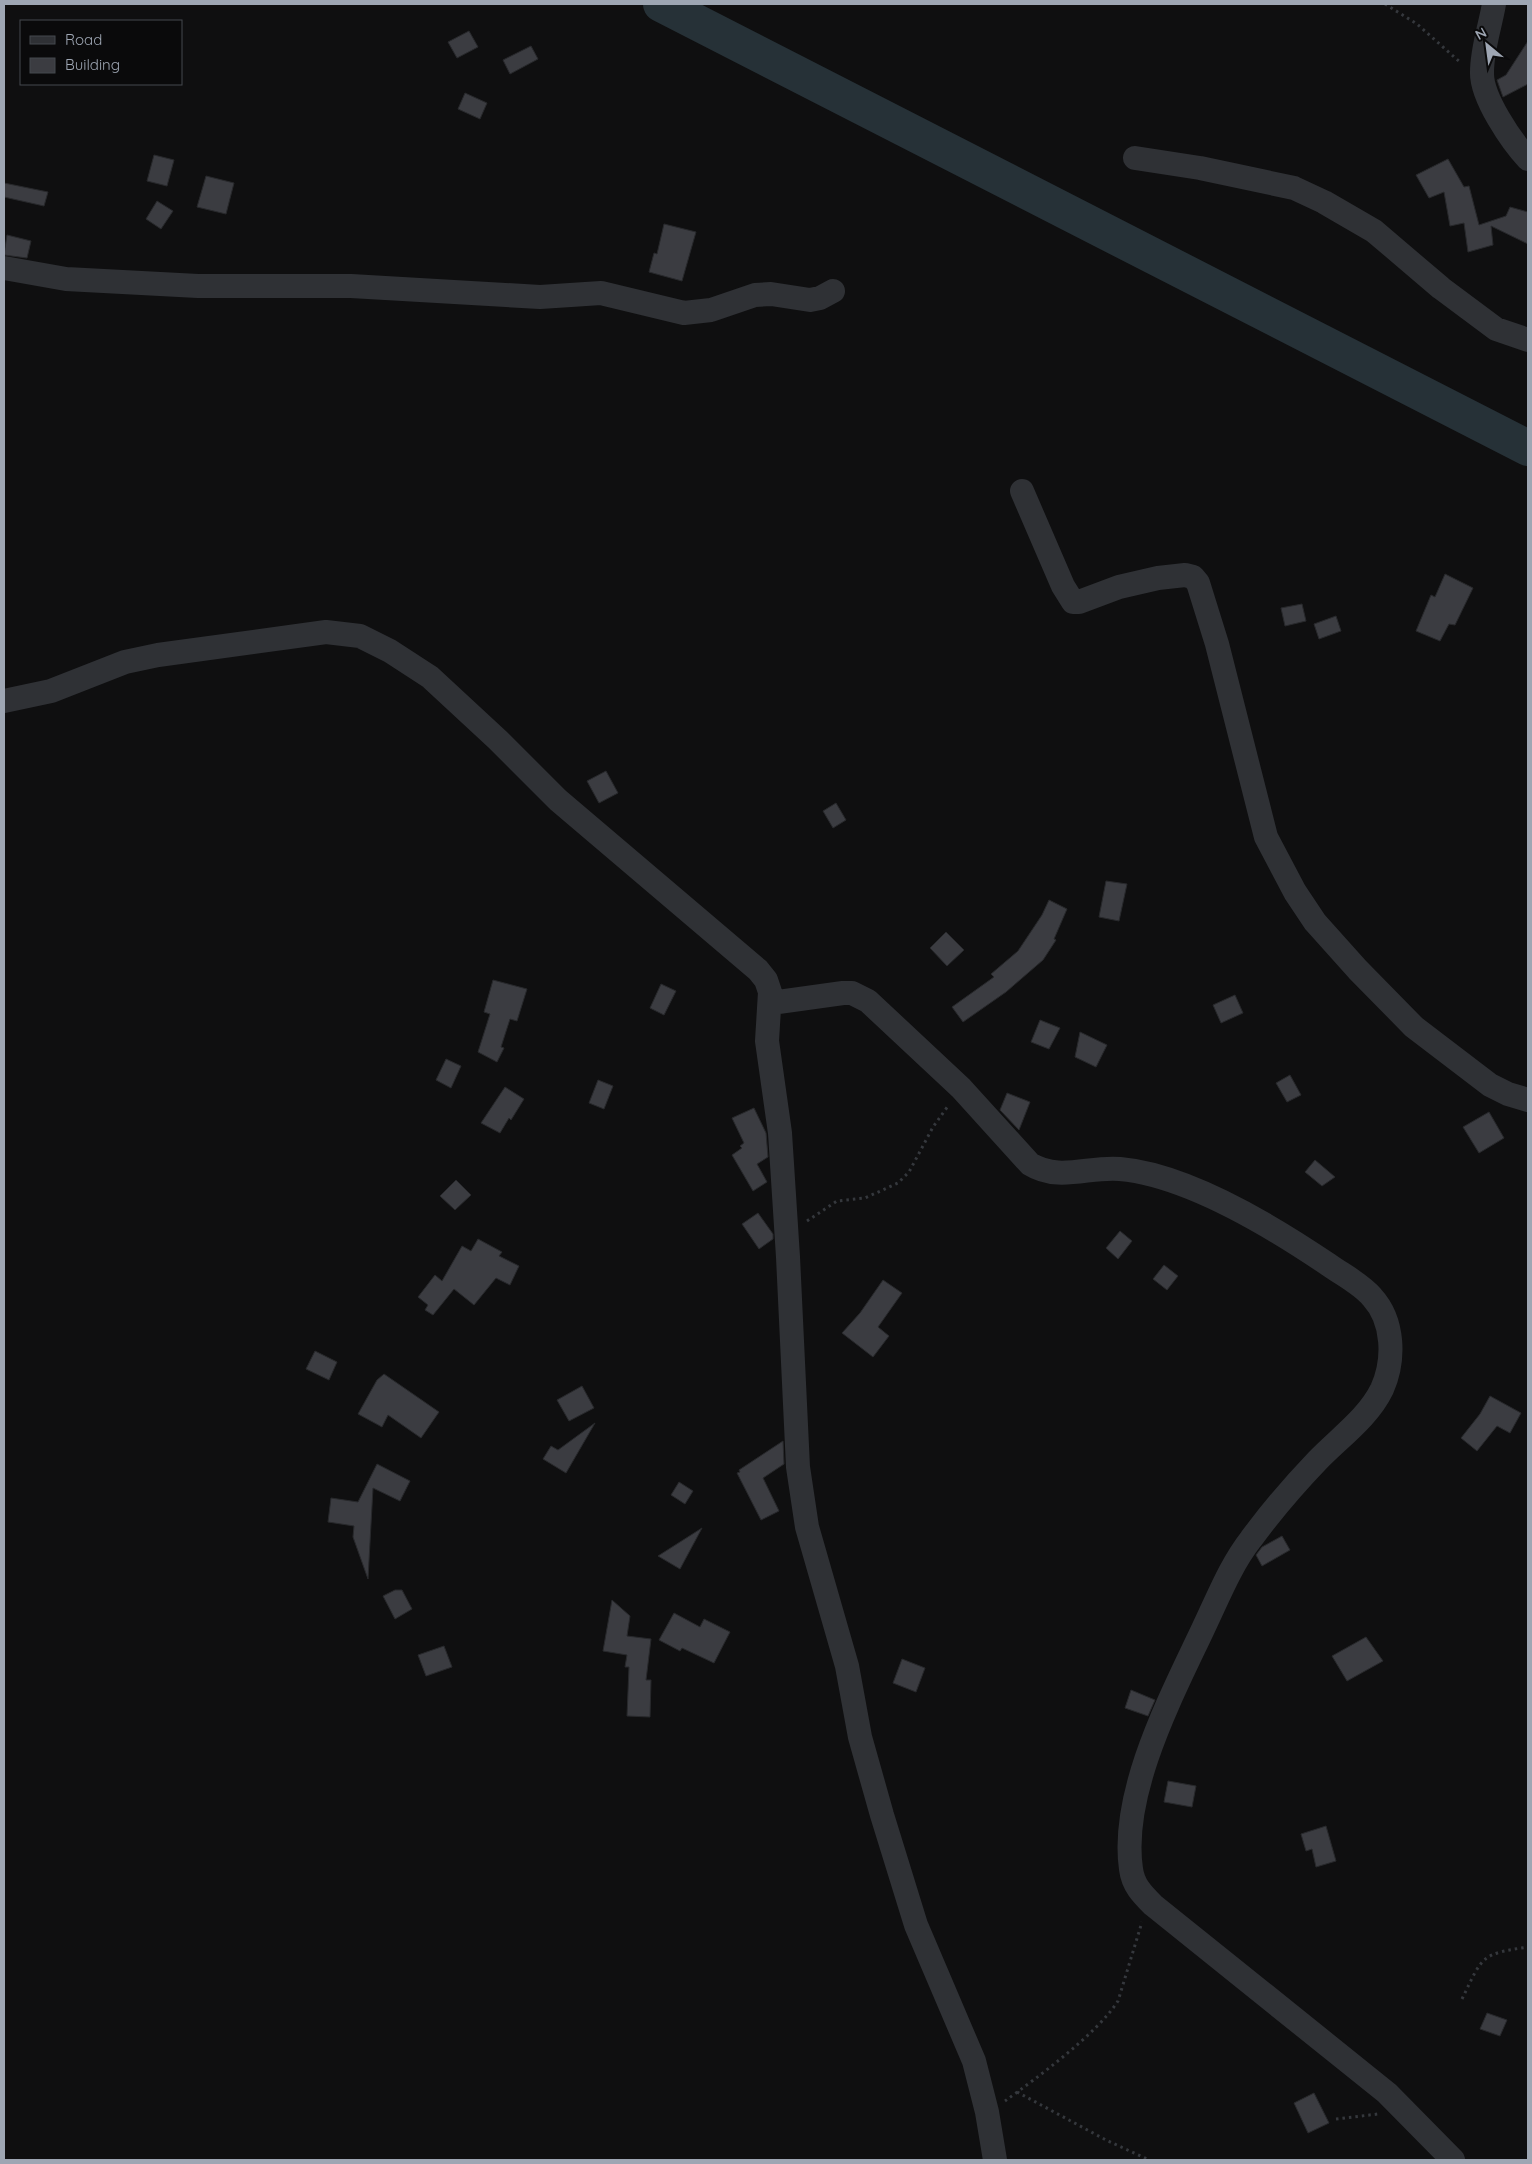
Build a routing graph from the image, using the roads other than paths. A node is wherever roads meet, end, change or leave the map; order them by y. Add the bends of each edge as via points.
1 (1494, 4) edge
2 (1135, 158) dead end
3 (1528, 160) edge
4 (4, 268) edge
5 (833, 291) dead end
6 (1528, 340) edge
7 (1022, 491) dead end
8 (4, 701) edge
9 (771, 1003) junction
10 (1528, 1100) edge
11 (995, 2160) edge
12 (1453, 2160) edge

1 - 3 street via 1484,47 1484,86 1511,140
2 - 6 street via 1294,188 1374,231 1496,329
4 - 5 street via 66,278 198,286 351,286 540,297 601,293 684,313 711,310 755,295 810,300
7 - 10 street via 1073,602 1158,578 1185,575 1198,583 1217,644 1266,837 1295,892 1315,922 1414,1027 1490,1085
8 - 9 street via 52,691 125,662 196,648 326,632 375,642 430,677 558,800 758,970 766,980
9 - 11 street via 768,1041 780,1133 797,1457 807,1527 847,1666 860,1736 882,1815 916,1925 974,2061 988,2112
9 - 12 street via 832,993 859,996 881,1012 961,1088 1022,1158 1038,1169 1054,1173 1108,1169 1142,1173 1182,1184 1252,1218 1310,1252 1372,1296 1383,1315 1390,1339 1391,1352 1381,1390 1359,1420 1315,1462 1238,1556 1169,1702 1143,1773 1131,1823 1131,1871 1135,1884 1153,1904 1344,2058 1406,2112

